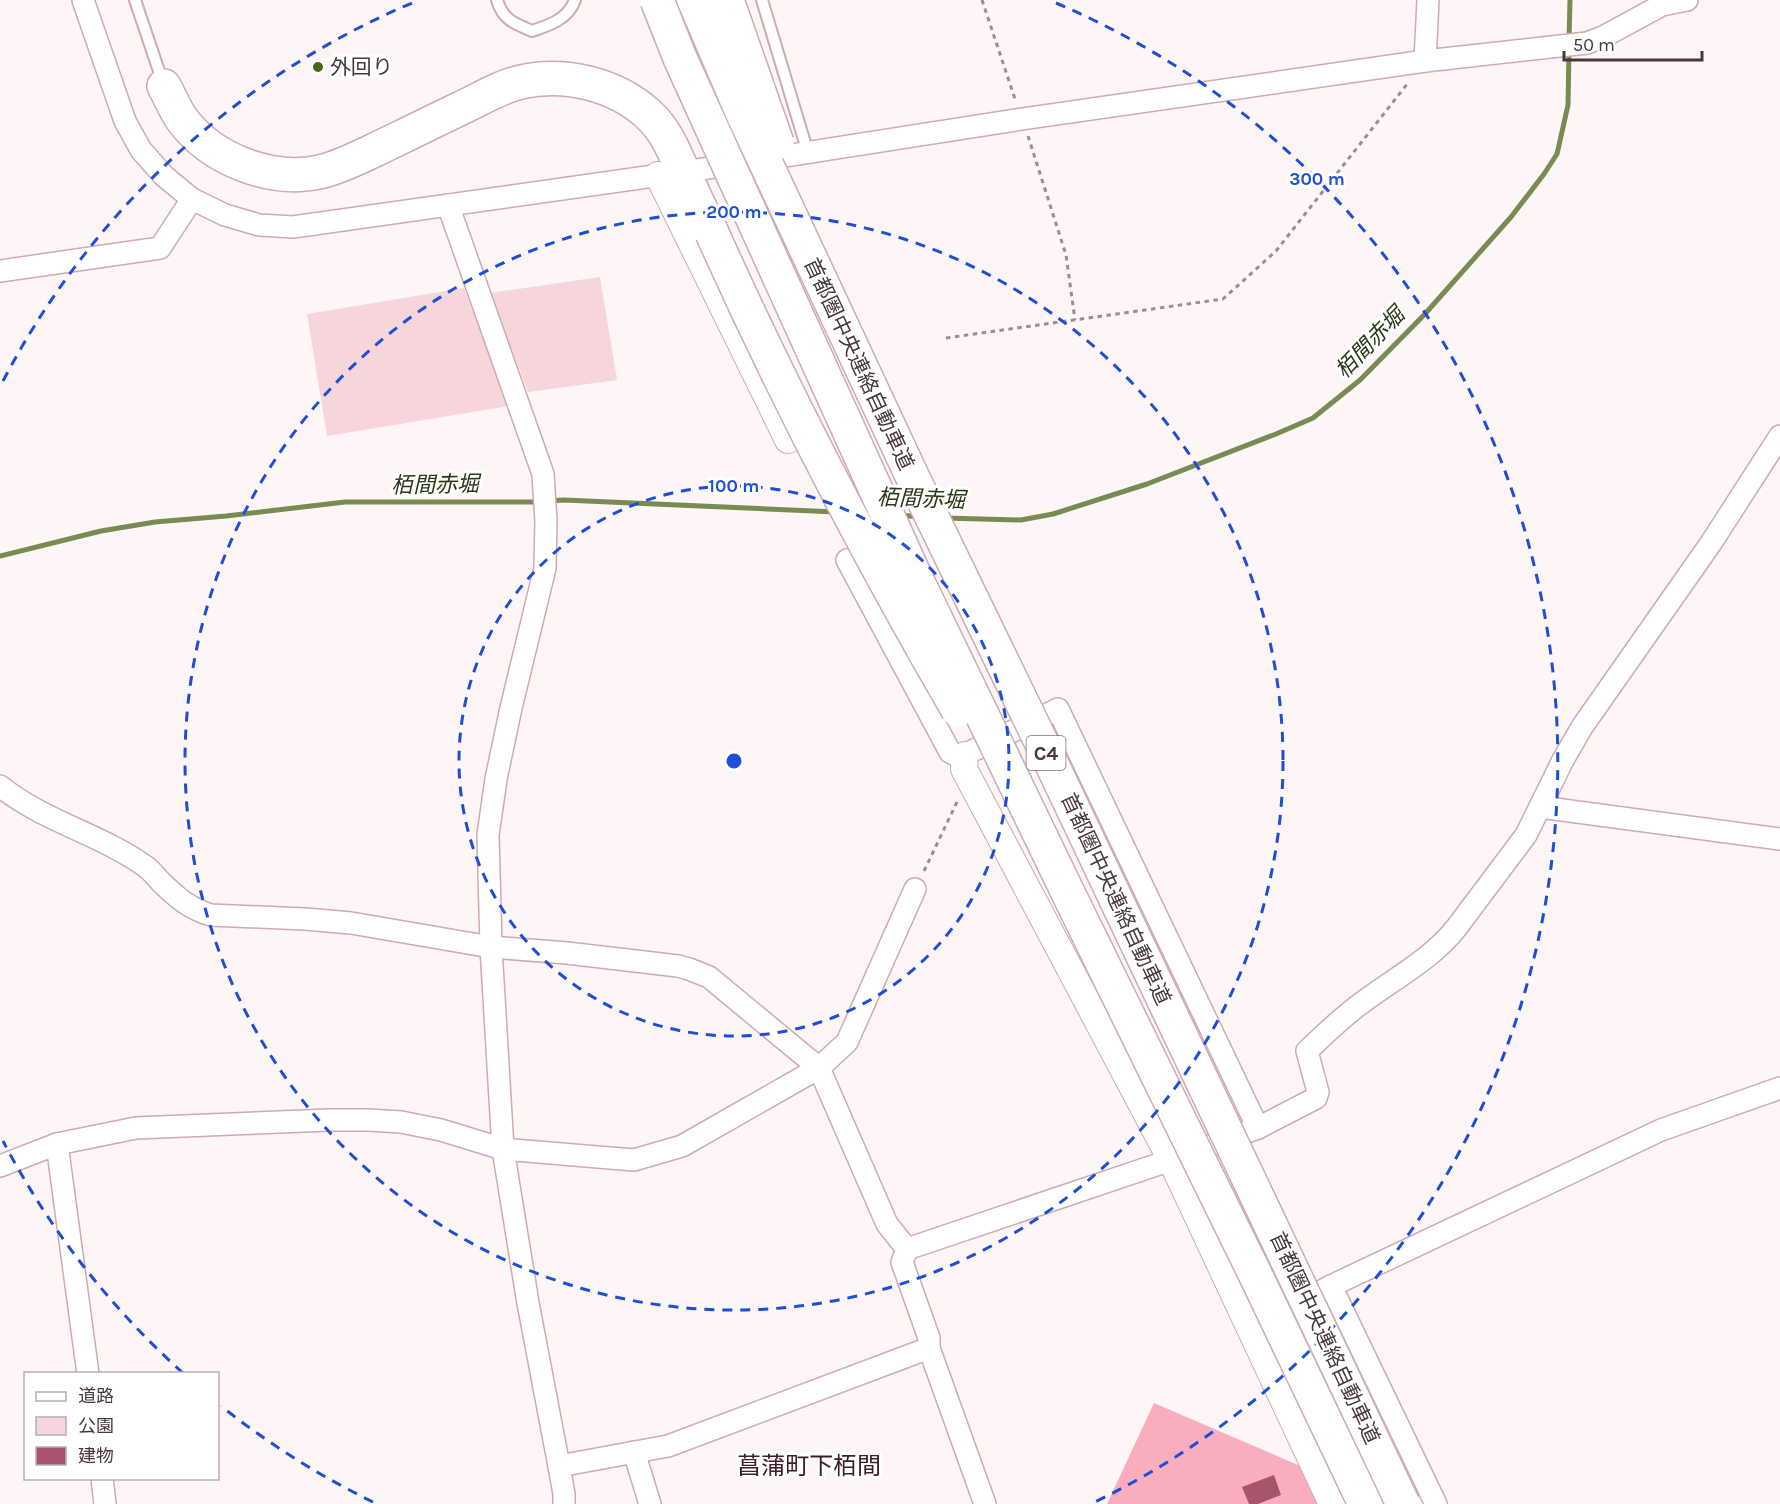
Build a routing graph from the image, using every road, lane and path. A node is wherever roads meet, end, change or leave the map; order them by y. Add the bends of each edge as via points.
1 (83, 0) edge
2 (135, 0) edge
3 (497, 0) edge
4 (575, 0) edge
5 (657, 0) edge
6 (694, 0) edge
7 (727, 0) edge
8 (762, 0) edge
9 (982, 0) edge
10 (1428, 0) edge
11 (1687, 0) edge
12 (1640, 8) edge
13 (1425, 61) junction
14 (164, 86) joint
15 (1022, 119) junction
16 (807, 153) junction
17 (696, 170) dead end
18 (663, 175) joint
19 (192, 199) junction
20 (448, 205) junction
21 (0, 271) edge
22 (1075, 320) junction
23 (946, 338) dead end
24 (1780, 436) edge
25 (788, 440) dead end
26 (913, 478) junction
27 (847, 560) dead end
28 (965, 755) junction
29 (0, 786) edge
30 (975, 790) junction
31 (1540, 807) junction
32 (1780, 839) edge
33 (915, 889) joint
34 (1071, 899) junction
35 (491, 947) junction
36 (819, 1068) junction
37 (1780, 1088) edge
38 (1258, 1128) junction
39 (57, 1144) junction
40 (503, 1149) junction
41 (1171, 1160) junction
42 (0, 1166) edge
43 (906, 1249) junction
44 (1331, 1286) junction
45 (1249, 1329) junction
46 (929, 1348) junction
47 (88, 1372) edge
48 (634, 1452) junction
49 (559, 1466) junction
50 (102, 1480) edge
51 (105, 1504) edge
52 (564, 1504) edge
53 (650, 1504) edge
54 (985, 1504) edge
55 (1332, 1504) edge
56 (1365, 1504) edge
57 (1403, 1504) edge
58 (1436, 1504) edge

1 - 19 street via 125,121 141,150
2 - 14 lane
3 - 4 lane via 501,13 532,32 564,17
5 - 34 highway, 首都圏中央連絡自動車道 / C4, bridge via 915,576
6 - 26 highway, 首都圏中央連絡自動車道 / C4, bridge via 742,112
7 - 26 highway, bridge via 792,186 874,376
8 - 16 lane
9 - 15 path
10 - 13 street
11 - 12 street
12 - 13 street via 1603,37 1587,43
13 - 15 street
13 - 22 path via 1276,251 1223,299
14 - 34 highway, bridge via 181,118 219,153 244,165 298,175 326,170 360,156 520,82 549,78 581,81 631,101 649,115 668,138 749,314 871,555
15 - 16 street
15 - 22 path via 1066,255
16 - 17 street
18 - 20 street
18 - 25 street
19 - 20 street via 258,225 293,227
19 - 21 street via 160,248
20 - 35 street via 543,474 546,522 545,568 511,708 488,835
22 - 23 path
24 - 31 street via 1711,543 1582,727
26 - 57 highway, 首都圏中央連絡自動車道 / C4, bridge
27 - 28 street via 950,752
28 - 30 street via 964,769
28 - 38 street via 1058,709
29 - 35 street via 27,805 94,836 146,867 196,911 351,923
30 - 33 path via 956,802
30 - 41 street
31 - 32 street
31 - 38 street via 1526,835 1446,941 1360,1003 1307,1051 1318,1092 1316,1098
33 - 36 street via 847,1042
34 - 56 highway, 首都圏中央連絡自動車道 / C4, bridge
35 - 36 street via 689,969 717,983
35 - 40 street
36 - 40 street via 681,1146 634,1160
36 - 43 street via 887,1224
37 - 44 street via 1661,1130
38 - 41 street
39 - 40 street via 136,1128 369,1120 441,1130
39 - 42 street
39 - 47 street
40 - 49 street
41 - 43 street
41 - 45 street
43 - 46 street via 902,1262
44 - 45 street
44 - 58 street
45 - 55 street
46 - 48 street via 668,1446
46 - 54 street
48 - 49 street
48 - 53 street
49 - 52 street
50 - 51 street

